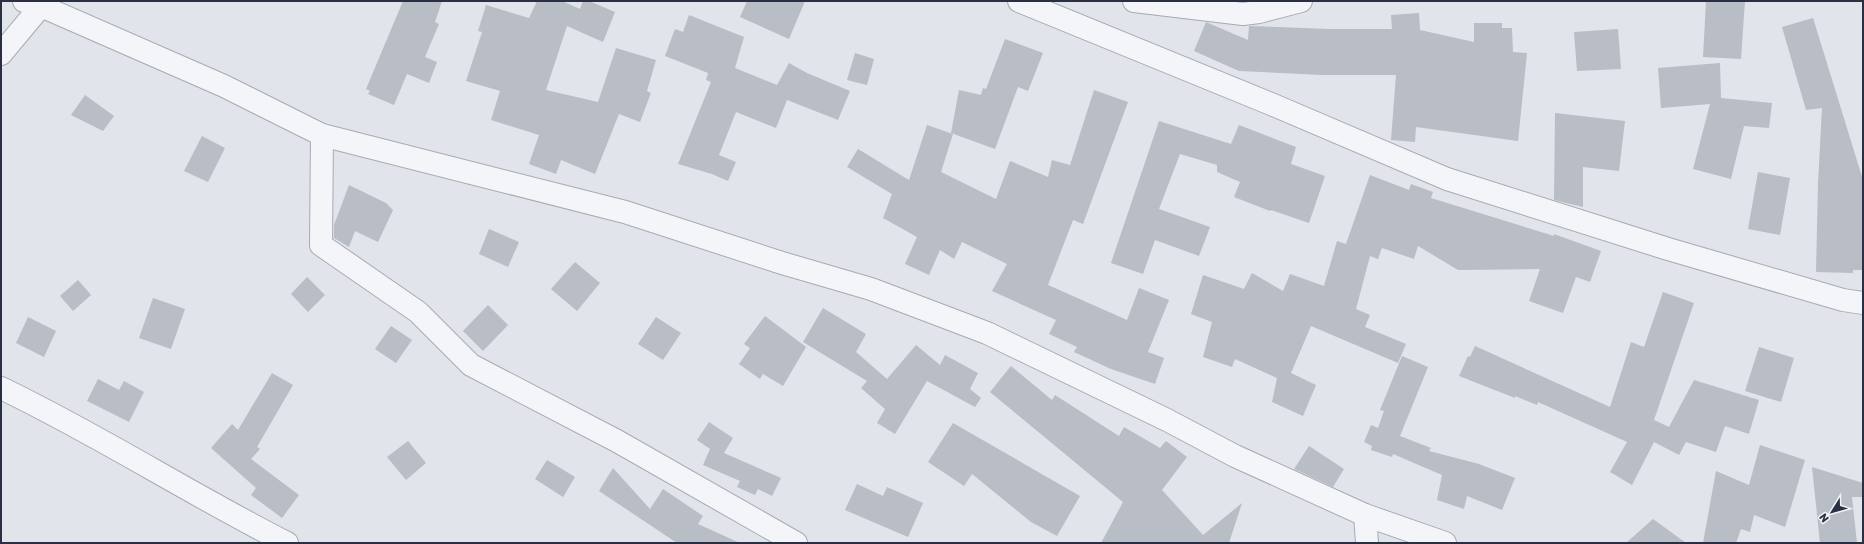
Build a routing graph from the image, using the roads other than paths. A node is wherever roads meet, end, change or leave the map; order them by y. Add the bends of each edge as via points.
1 (1019, 1) edge
2 (1134, 1) edge
3 (1301, 1) edge
4 (32, 4) edge
5 (1, 54) edge
6 (322, 135) junction
7 (1863, 303) edge
8 (1, 388) edge
9 (1365, 515) junction
10 (1424, 540) edge
11 (287, 543) edge
12 (796, 543) edge
13 (1367, 543) edge
14 (1445, 543) edge

1 - 7 street via 1447,179 1668,249 1843,300
2 - 3 street via 1243,14
4 - 5 street
4 - 6 street via 224,86
6 - 9 street via 625,212 871,290 988,333 1235,456
6 - 12 street via 321,245 418,312 471,365 617,441
8 - 11 street via 48,411 232,515
9 - 10 street
9 - 13 street
10 - 14 street

